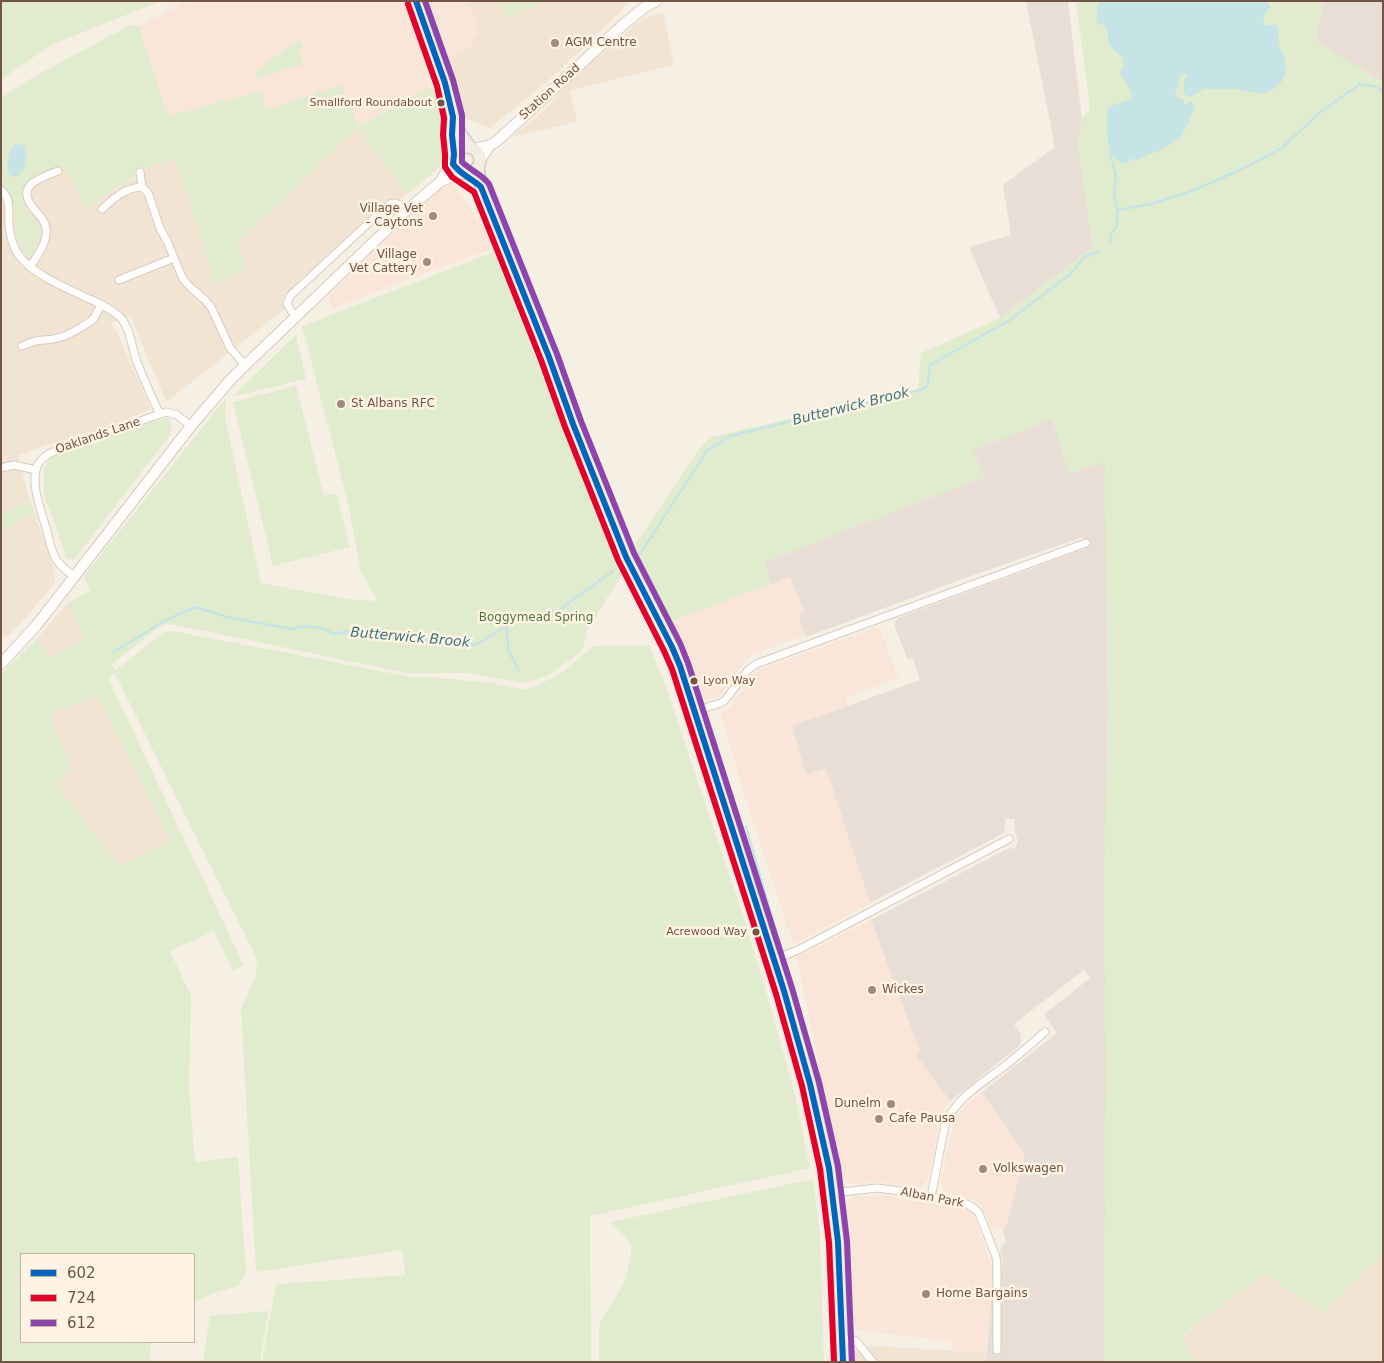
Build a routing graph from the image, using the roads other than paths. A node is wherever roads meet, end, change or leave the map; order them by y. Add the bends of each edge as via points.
1 (416, 1) edge
2 (656, 1) edge
3 (453, 117) junction
4 (490, 145) junction
5 (472, 148) junction
6 (454, 157) junction
7 (479, 164) junction
8 (58, 171) dead end
9 (140, 172) dead end
10 (462, 173) junction
11 (441, 181) junction
12 (142, 187) junction
13 (481, 187) junction
14 (1, 190) edge
15 (102, 209) dead end
16 (406, 211) junction
17 (174, 258) junction
18 (30, 267) junction
19 (119, 280) dead end
20 (101, 305) junction
21 (296, 316) junction
22 (22, 346) dead end
23 (245, 365) junction
24 (160, 414) junction
25 (191, 426) junction
26 (1, 468) edge
27 (36, 470) junction
28 (1086, 542) dead end
29 (74, 576) junction
30 (1, 664) edge
31 (695, 710) junction
32 (1009, 840) dead end
33 (774, 960) junction
34 (1045, 1032) dead end
35 (833, 1193) junction
36 (931, 1198) junction
37 (843, 1340) junction
38 (856, 1340) junction
39 (865, 1342) dead end
40 (997, 1350) dead end
41 (843, 1362) edge
42 (873, 1362) edge

1 - 3 main road via 445,82
2 - 4 street, Station Road via 625,24
3 - 5 main road
3 - 6 main road
4 - 5 street, Station Road
4 - 7 street, Station Road
5 - 6 main road via 461,148
5 - 7 main road via 477,152
6 - 10 main road via 455,168
6 - 11 street
7 - 10 main road via 472,173
7 - 13 main road
8 - 18 street via 34,181 28,188 29,202 43,220 46,232 43,245
9 - 12 street
10 - 11 street
10 - 13 main road
11 - 16 street
12 - 15 street via 127,190
12 - 17 street via 148,193
13 - 31 main road via 626,557 672,647
14 - 18 street via 8,200 13,243
16 - 21 street
16 - 21 street via 391,203 290,296 287,304
17 - 19 street
17 - 23 street via 186,284 206,300 230,348
18 - 20 street
20 - 22 street via 94,318 67,335 35,340
20 - 24 street via 112,310 125,324 136,360
21 - 23 street
23 - 25 street
24 - 25 street via 174,414
24 - 27 street, Oaklands Lane via 51,453 42,459
25 - 29 street
26 - 27 street via 14,465
27 - 29 street via 37,498 52,549 58,562
28 - 31 street via 756,664 721,703
29 - 30 street via 36,626
31 - 33 main road
32 - 33 street via 800,950
33 - 35 main road via 810,1084
34 - 36 street via 960,1101 949,1115
35 - 36 street, Alban Park via 876,1188
35 - 37 main road
36 - 40 street, Alban Park via 968,1204 979,1213 996,1257
37 - 38 street
37 - 41 main road
38 - 39 street
38 - 42 street

